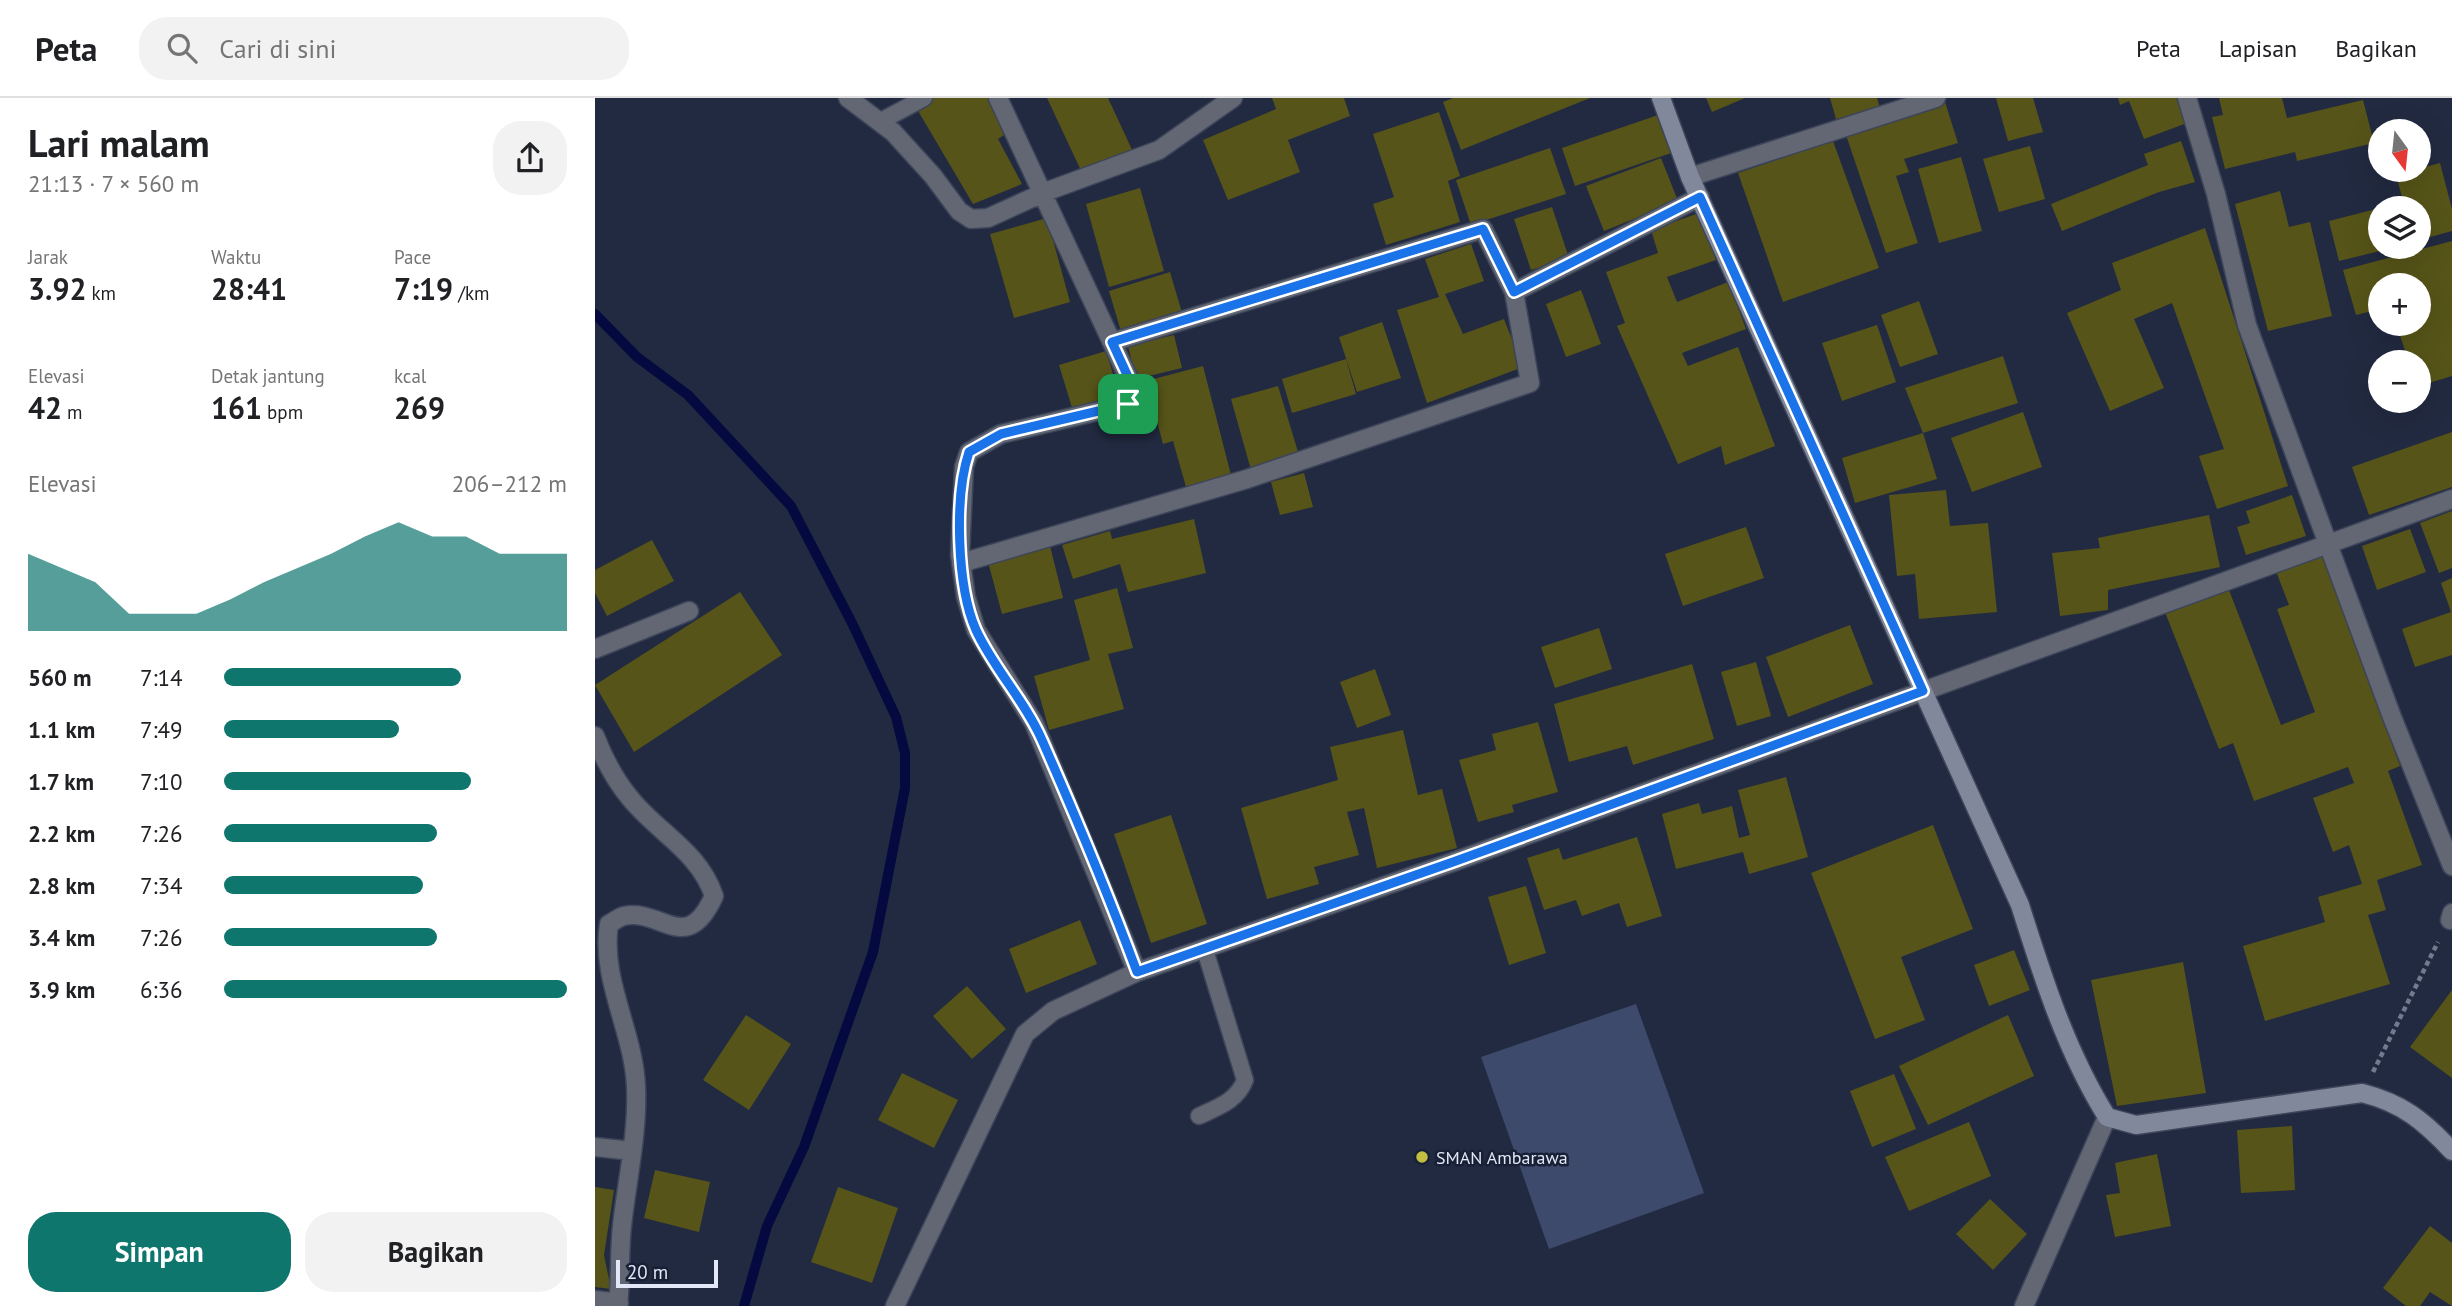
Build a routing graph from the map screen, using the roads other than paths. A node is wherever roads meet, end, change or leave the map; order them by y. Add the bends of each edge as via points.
1 (848, 98) edge
2 (923, 98) edge
3 (998, 98) edge
4 (1233, 98) edge
5 (1661, 98) edge
6 (1936, 98) edge
7 (2187, 98) edge
8 (879, 122) junction
9 (1690, 177) junction
10 (1045, 192) junction
11 (1700, 197) junction
12 (1514, 292) junction
13 (1112, 342) junction
14 (2452, 499) edge
15 (2328, 543) junction
16 (961, 563) junction
17 (689, 611) dead end
18 (595, 649) edge
19 (1923, 691) junction
20 (595, 736) edge
21 (2452, 866) edge
22 (1205, 950) junction
23 (1137, 972) junction
24 (1199, 1116) dead end
25 (2107, 1117) junction
26 (595, 1147) edge
27 (632, 1151) junction
28 (2452, 1151) edge
29 (595, 1300) edge
30 (619, 1304) edge
31 (895, 1306) edge
32 (2024, 1306) edge

1 - 8 street
2 - 8 lane
3 - 10 street
4 - 10 street via 1159,150
5 - 9 street
6 - 9 street
7 - 15 street via 2216,194 2247,325
8 - 10 street via 925,167 958,211 971,219 989,218
9 - 11 street
10 - 13 street
11 - 12 street
11 - 19 street
12 - 13 street via 1483,229
12 - 16 street via 1530,383 1247,479
13 - 16 street via 1135,400 1001,434 969,452 964,467
14 - 15 street
15 - 19 street
15 - 21 street
16 - 23 street via 976,630 1038,732
17 - 18 street
19 - 22 street
19 - 25 street via 2020,905 2047,992 2088,1087
20 - 27 street via 607,766 631,799 707,875 714,896 705,915 688,927 625,916 608,924 612,979 636,1085
22 - 23 street
22 - 24 lane via 1244,1080 1240,1092 1229,1101
23 - 31 street via 1053,1011 1025,1034
25 - 28 street via 2136,1125 2362,1093 2423,1119
25 - 32 street
26 - 27 street
27 - 30 street via 621,1228
29 - 30 street

